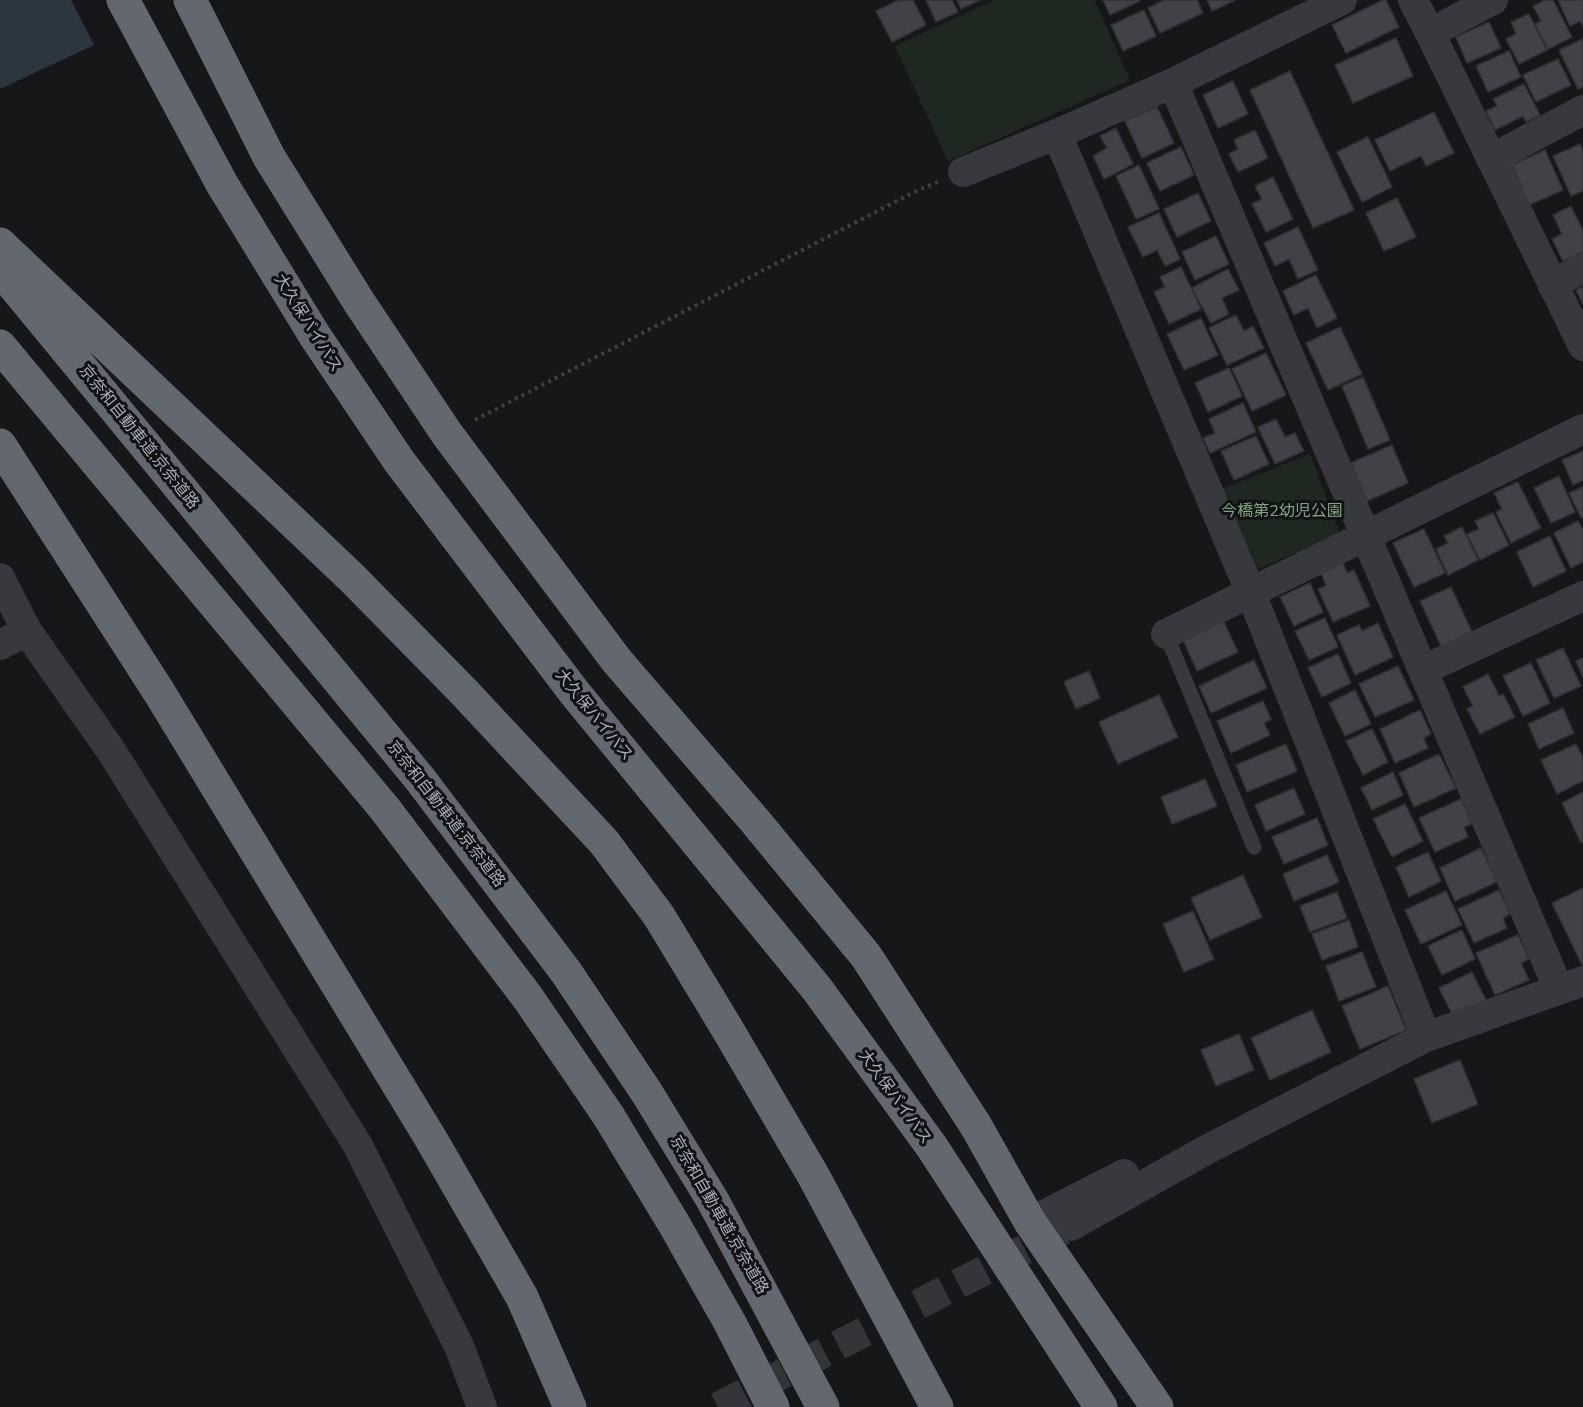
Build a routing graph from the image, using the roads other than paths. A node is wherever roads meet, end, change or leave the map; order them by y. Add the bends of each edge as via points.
1 (123, 0) edge
2 (190, 0) edge
3 (1342, 0) edge
4 (1413, 0) edge
5 (1493, 0) edge
6 (1430, 33) junction
7 (1173, 83) junction
8 (1583, 110) edge
9 (1057, 134) junction
10 (1491, 159) junction
11 (963, 172) road end
12 (0, 244) edge
13 (0, 268) edge
14 (1583, 268) edge
15 (1552, 284) junction
16 (0, 346) edge
17 (1583, 346) edge
18 (1583, 429) edge
19 (0, 445) edge
20 (1366, 536) junction
21 (0, 578) edge
22 (1251, 593) junction
23 (1583, 596) edge
24 (27, 631) junction
25 (1166, 634) joint
26 (0, 645) edge
27 (1423, 670) junction
28 (1254, 847) dead end
29 (1571, 986) edge
30 (1426, 1037) junction
31 (1225, 1141) junction
32 (1030, 1222) junction
33 (1071, 1226) tunnel mouth
34 (482, 1407) edge
35 (570, 1407) edge
36 (773, 1407) edge
37 (823, 1407) edge
38 (937, 1407) edge
39 (1101, 1407) edge
40 (1157, 1407) edge

1 - 39 highway, 大久保バイパス via 222,184 315,336 399,461 574,692 817,989 932,1147
2 - 32 highway via 269,157 447,434 617,660 866,956 975,1126
3 - 7 street
4 - 6 street
5 - 6 street
6 - 10 street
7 - 9 street
7 - 20 street
8 - 10 street
9 - 11 street
9 - 22 street
10 - 15 street
12 - 38 highway via 351,578 604,842 659,916 725,1024 813,1175
13 - 37 highway, 京奈和自動車道;京奈道路 via 420,779 566,972 713,1201
14 - 15 street
15 - 17 street
16 - 36 highway via 385,809 528,998 608,1115 674,1224
18 - 20 street
19 - 35 highway via 159,692 431,1139 522,1297
20 - 22 street
20 - 27 street
21 - 24 street
22 - 25 street
22 - 30 street
23 - 27 street
24 - 26 street
24 - 34 street via 110,749 357,1144 459,1346
25 - 28 lane
27 - 29 street
29 - 30 street
30 - 31 street
31 - 32 street via 1197,1135
31 - 33 street
32 - 40 highway

